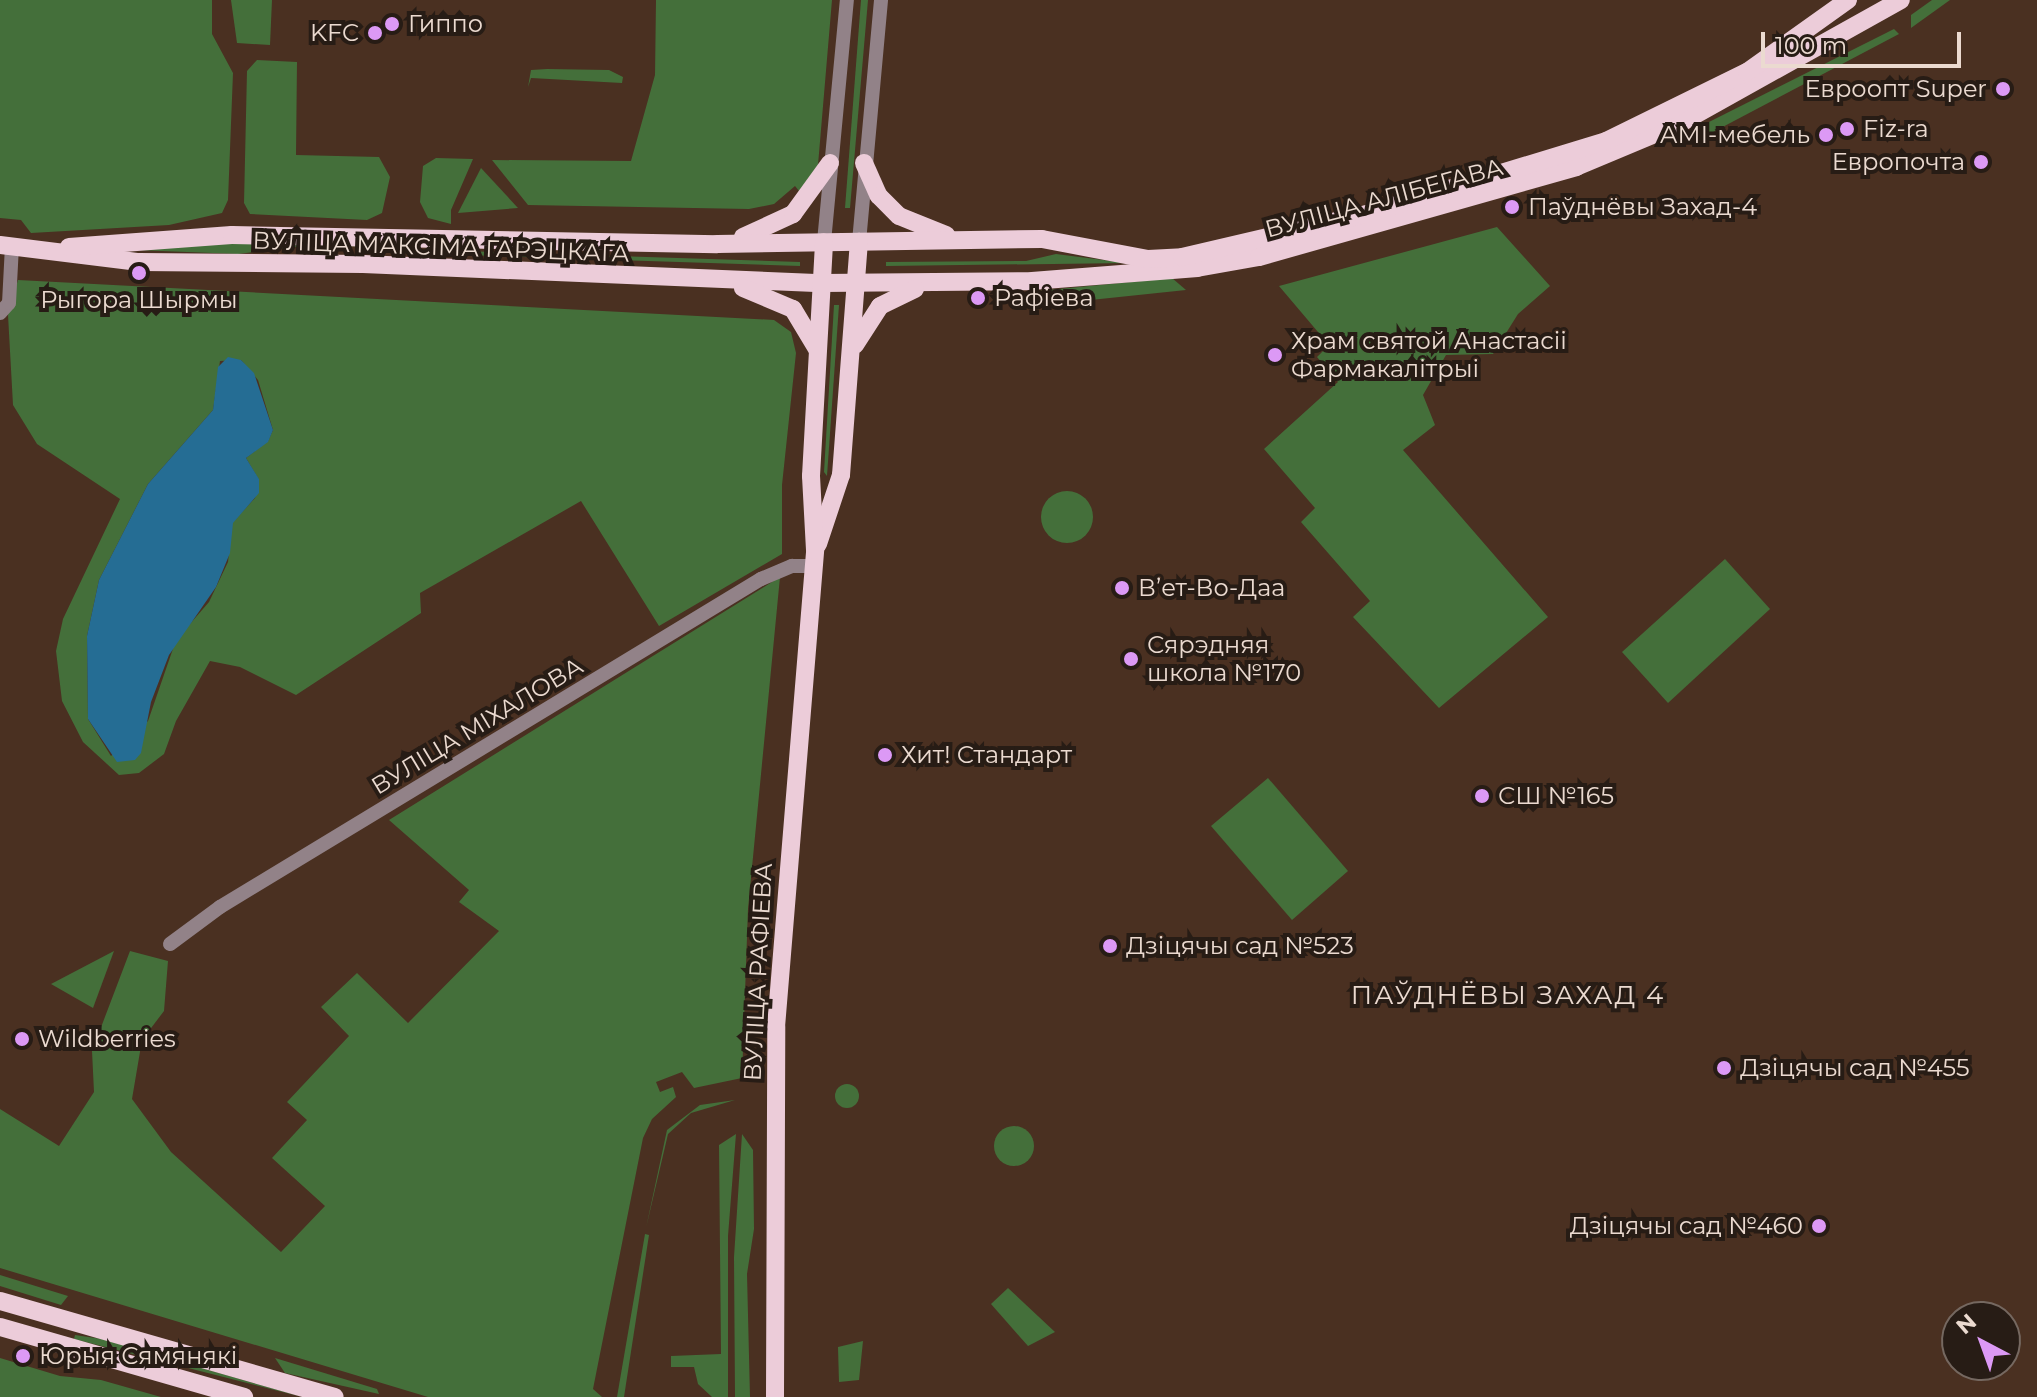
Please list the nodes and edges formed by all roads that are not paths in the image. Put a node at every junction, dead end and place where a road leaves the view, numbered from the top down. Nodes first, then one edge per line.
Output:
1 (847, 0) edge
2 (881, 0) edge
3 (1848, 0) edge
4 (1901, 0) edge
5 (830, 163) junction
6 (864, 163) junction
7 (412, 235) junction
8 (964, 241) junction
9 (824, 242) junction
10 (859, 242) junction
11 (717, 244) junction
12 (6, 246) edge
13 (44, 250) junction
14 (411, 267) junction
15 (713, 281) junction
16 (838, 284) junction
17 (929, 284) junction
18 (0, 313) edge
19 (819, 359) junction
20 (849, 363) junction
21 (815, 558) junction
22 (170, 944) dead end
23 (0, 1301) edge
24 (0, 1327) edge
25 (244, 1397) edge
26 (334, 1397) edge
27 (775, 1397) edge

1 - 5 street
2 - 6 street
3 - 8 main road, ВУЛІЦА АЛІБЕГАВА
4 - 17 main road, ВУЛІЦА АЛІБЕГАВА
5 - 9 street
5 - 11 main road
6 - 8 main road
6 - 10 street
7 - 11 main road, ВУЛІЦА МАКСІМА ГАРЭЦКАГА
7 - 13 main road, ВУЛІЦА МАКСІМА ГАРЭЦКАГА
7 - 14 main road
8 - 10 main road, ВУЛІЦА АЛІБЕГАВА
9 - 10 main road, ВУЛІЦА АЛІБЕГАВА
9 - 11 main road, ВУЛІЦА МАКСІМА ГАРЭЦКАГА
9 - 16 main road, ВУЛІЦА РАФІЕВА
10 - 16 main road, ВУЛІЦА РАФІЕВА
12 - 13 main road, ВУЛІЦА МАКСІМА ГАРЭЦКАГА
12 - 18 street
13 - 14 main road, ВУЛІЦА МАКСІМА ГАРЭЦКАГА
14 - 15 main road, ВУЛІЦА МАКСІМА ГАРЭЦКАГА
15 - 16 main road, ВУЛІЦА МАКСІМА ГАРЭЦКАГА
15 - 19 main road
16 - 17 main road, ВУЛІЦА АЛІБЕГАВА
16 - 19 main road, ВУЛІЦА РАФІЕВА
16 - 20 main road, ВУЛІЦА РАФІЕВА
17 - 20 main road
19 - 21 main road, ВУЛІЦА РАФІЕВА
20 - 21 main road, ВУЛІЦА РАФІЕВА
21 - 22 street, ВУЛІЦА МІХАЛОВА
21 - 27 main road, ВУЛІЦА РАФІЕВА
23 - 26 main road
24 - 25 main road

